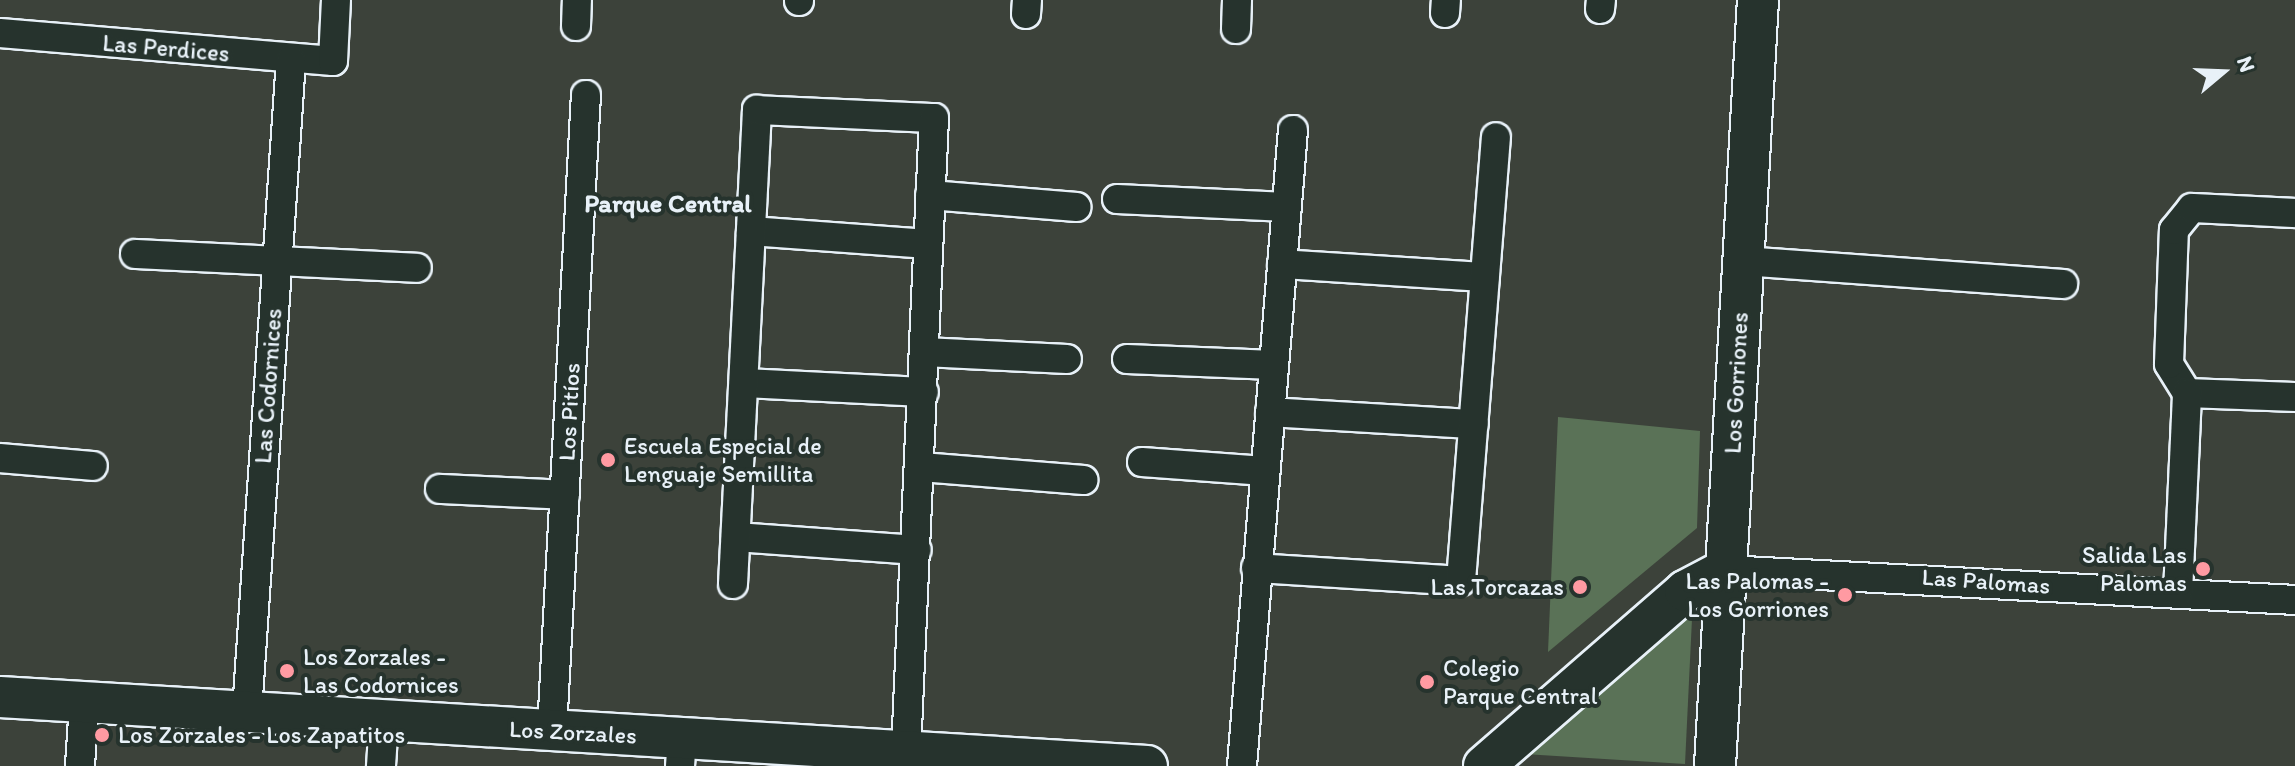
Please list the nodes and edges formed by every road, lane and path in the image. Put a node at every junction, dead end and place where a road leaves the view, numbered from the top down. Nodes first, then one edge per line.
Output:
1 (336, 0) edge
2 (1237, 0) edge
3 (1758, 0) edge
4 (1236, 29) dead end
5 (0, 33) edge
6 (291, 60) junction
7 (586, 95) dead end
8 (1293, 130) dead end
9 (1496, 137) dead end
10 (930, 195) junction
11 (1117, 199) dead end
12 (1077, 207) dead end
13 (1287, 207) junction
14 (2295, 213) edge
15 (751, 231) junction
16 (928, 244) junction
17 (135, 254) dead end
18 (276, 261) junction
19 (1743, 261) junction
20 (1282, 264) junction
21 (417, 268) dead end
22 (1485, 277) junction
23 (2063, 284) dead end
24 (924, 352) junction
25 (1067, 359) dead end
26 (1127, 359) dead end
27 (1274, 365) junction
28 (744, 383) junction
29 (924, 392) junction
30 (2187, 393) junction
31 (2295, 397) edge
32 (1270, 412) junction
33 (1474, 424) junction
34 (0, 458) edge
35 (1142, 462) dead end
36 (93, 466) dead end
37 (921, 467) junction
38 (1265, 471) junction
39 (1083, 480) dead end
40 (440, 489) dead end
41 (565, 495) junction
42 (736, 537) junction
43 (917, 550) junction
44 (1256, 568) junction
45 (1725, 570) junction
46 (733, 584) dead end
47 (2178, 593) junction
48 (2295, 600) edge
49 (0, 697) edge
50 (84, 702) junction
51 (247, 712) junction
52 (384, 720) junction
53 (552, 730) junction
54 (681, 752) edge
55 (906, 752) junction
56 (969, 761) edge
57 (80, 766) edge
58 (381, 766) edge
59 (1147, 766) edge
60 (1242, 766) edge
61 (1484, 766) edge
62 (1715, 766) edge

1 - 6 street, Las Perdices
2 - 4 street
3 - 19 street, Los Gorriones
5 - 6 street, Las Perdices
6 - 18 street, Las Codornices
7 - 41 street, Los Pitíos
8 - 13 street
9 - 22 street
10 - 12 street
10 - 15 street
10 - 16 street
11 - 13 street
13 - 20 street
14 - 30 street
15 - 16 street
15 - 28 street
16 - 24 street
17 - 18 street
18 - 21 street
18 - 51 street, Las Codornices
19 - 23 street
19 - 45 street, Los Gorriones
20 - 22 street
20 - 27 street
22 - 33 street
24 - 25 street
24 - 29 street
26 - 27 street
27 - 32 street
28 - 29 street
28 - 42 street
29 - 37 street
30 - 31 street
30 - 47 street
32 - 33 street
32 - 38 street
33 - 44 street
34 - 36 street
35 - 38 street
37 - 39 street
37 - 43 street
38 - 44 street
40 - 41 street
41 - 53 street, Los Pitíos
42 - 43 street
42 - 46 street
43 - 55 street
44 - 60 street
45 - 47 street, Las Palomas
45 - 61 street
45 - 62 street, Los Gorriones
47 - 48 street, Las Palomas
49 - 50 street, Los Zorzales
50 - 51 street, Los Zorzales
50 - 57 street
51 - 52 street, Los Zorzales
52 - 53 street, Los Zorzales
52 - 58 street
53 - 54 street, Los Zorzales
54 - 55 street, Los Zorzales
55 - 56 street, Los Zorzales
56 - 59 street, Los Zorzales

